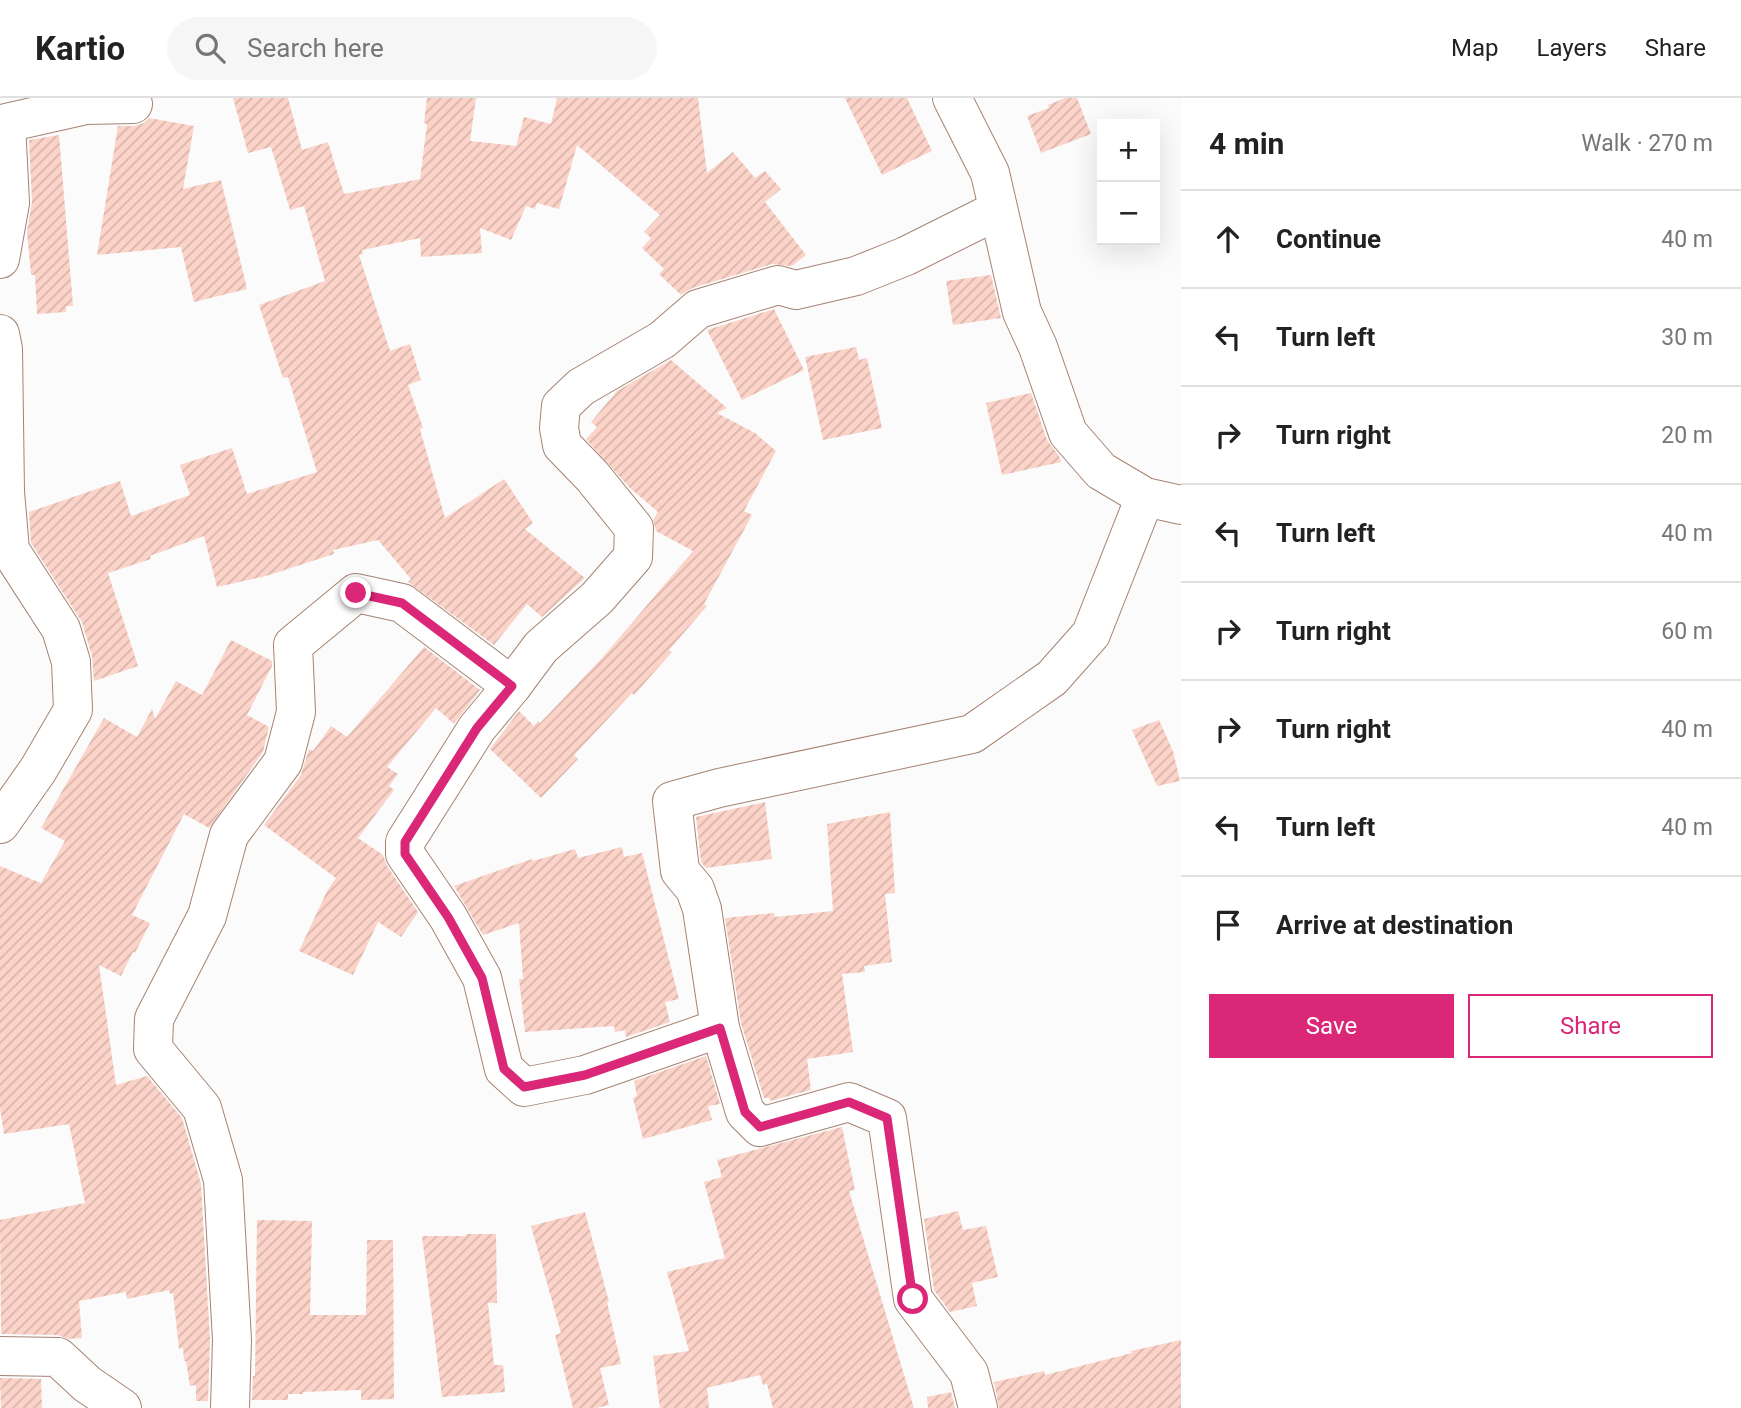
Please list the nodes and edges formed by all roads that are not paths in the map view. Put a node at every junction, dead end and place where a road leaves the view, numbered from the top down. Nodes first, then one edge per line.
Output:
1 (952, 98) edge
2 (133, 104) dead end
3 (998, 210) junction
4 (0, 259) edge
5 (0, 334) edge
6 (1163, 501) edge
7 (512, 686) junction
8 (0, 824) edge
9 (720, 1028) junction
10 (0, 1356) edge
11 (122, 1408) edge
12 (230, 1408) edge
13 (978, 1408) edge

1 - 3 street
2 - 4 street
3 - 6 street
3 - 7 street
5 - 8 street
6 - 9 street
7 - 9 street
7 - 12 street
9 - 13 street
10 - 11 street

